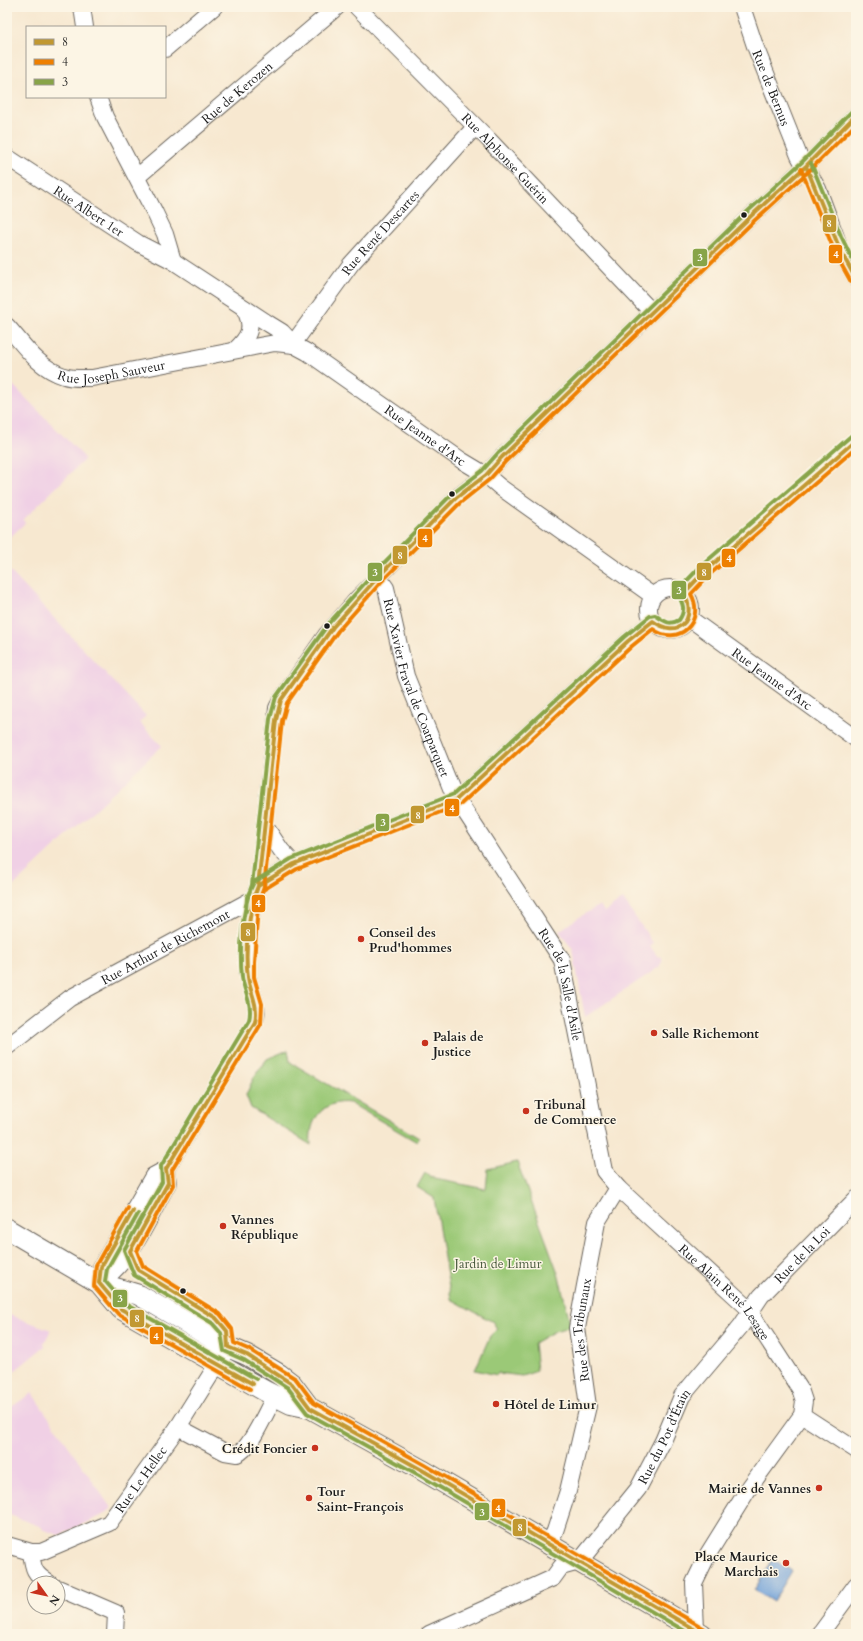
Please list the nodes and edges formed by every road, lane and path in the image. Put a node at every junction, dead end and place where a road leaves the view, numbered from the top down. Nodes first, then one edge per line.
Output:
1 (82, 7) edge
2 (214, 7) edge
3 (337, 7) edge
4 (357, 7) edge
5 (742, 7) edge
6 (85, 26) edge
7 (166, 47) edge
8 (102, 99) edge
9 (856, 115) edge
10 (475, 127) junction
11 (7, 156) edge
12 (806, 166) junction
13 (137, 177) junction
14 (173, 262) junction
15 (856, 280) edge
16 (244, 308) junction
17 (651, 311) junction
18 (7, 326) edge
19 (294, 345) junction
20 (235, 350) junction
21 (856, 440) edge
22 (486, 475) junction
23 (378, 577) junction
24 (684, 594) junction
25 (653, 596) junction
26 (689, 618) junction
27 (653, 622) junction
28 (856, 739) edge
29 (456, 799) junction
30 (265, 826) junction
31 (294, 864) junction
32 (255, 892) junction
33 (10, 1039) edge
34 (618, 1188) junction
35 (856, 1199) edge
36 (7, 1229) edge
37 (99, 1283) junction
38 (750, 1313) junction
39 (228, 1347) junction
40 (218, 1364) junction
41 (275, 1396) junction
42 (310, 1408) junction
43 (802, 1415) junction
44 (178, 1427) junction
45 (856, 1450) edge
46 (7, 1545) edge
47 (548, 1545) junction
48 (31, 1552) junction
49 (579, 1562) junction
50 (37, 1575) edge
51 (856, 1585) edge
52 (66, 1591) edge
53 (699, 1632) edge
54 (115, 1634) edge
55 (429, 1634) edge
56 (820, 1634) edge

1 - 6 street
2 - 7 street
3 - 13 street, Rue de Kerozen
4 - 10 street, Rue Alphonse Guérin
5 - 12 street, Rue de Bernus
8 - 13 street
9 - 12 street
10 - 17 street, Rue Alphonse Guérin
10 - 19 street, Rue René Descartes
11 - 14 street, Rue Albert 1er
12 - 15 street, Rue de Bernus
12 - 17 street
13 - 14 street
14 - 16 street, Rue Albert 1er
16 - 19 street, Rue Albert 1er
16 - 20 street
17 - 22 street
18 - 20 street, Rue Joseph Sauveur
19 - 20 street, Rue Joseph Sauveur
19 - 22 street, Rue Jeanne d'Arc
21 - 24 street
22 - 23 street
22 - 25 street, Rue Jeanne d'Arc
23 - 29 street, Rue Xavier Fraval de Coatparquet
23 - 30 street
24 - 25 street
24 - 26 street
25 - 27 street
26 - 27 street
26 - 28 street, Rue Jeanne d'Arc
27 - 29 street, Rue Arthur de Richemont
29 - 31 street, Rue Arthur de Richemont
29 - 34 street, Rue de la Salle d'Asile
30 - 31 street
30 - 32 street
31 - 32 street, Rue Arthur de Richemont
32 - 33 street, Rue Arthur de Richemont
32 - 37 street
34 - 38 street, Rue Alain René Lesage
34 - 47 street, Rue des Tribunaux
35 - 38 street, Rue de la Loi
36 - 37 main road
37 - 39 main road
37 - 40 main road
38 - 43 street, Rue Alain René Lesage
38 - 49 street, Rue du Pot d'Étain
39 - 40 street, Rue Le Hellec
39 - 42 main road
40 - 41 main road
40 - 44 street, Rue Le Hellec
41 - 42 main road
41 - 44 street
42 - 47 main road
43 - 45 street
43 - 53 street
44 - 48 street, Rue Le Hellec
46 - 48 street
47 - 49 main road
48 - 50 street
49 - 53 main road
49 - 55 street
51 - 56 street
52 - 54 street

